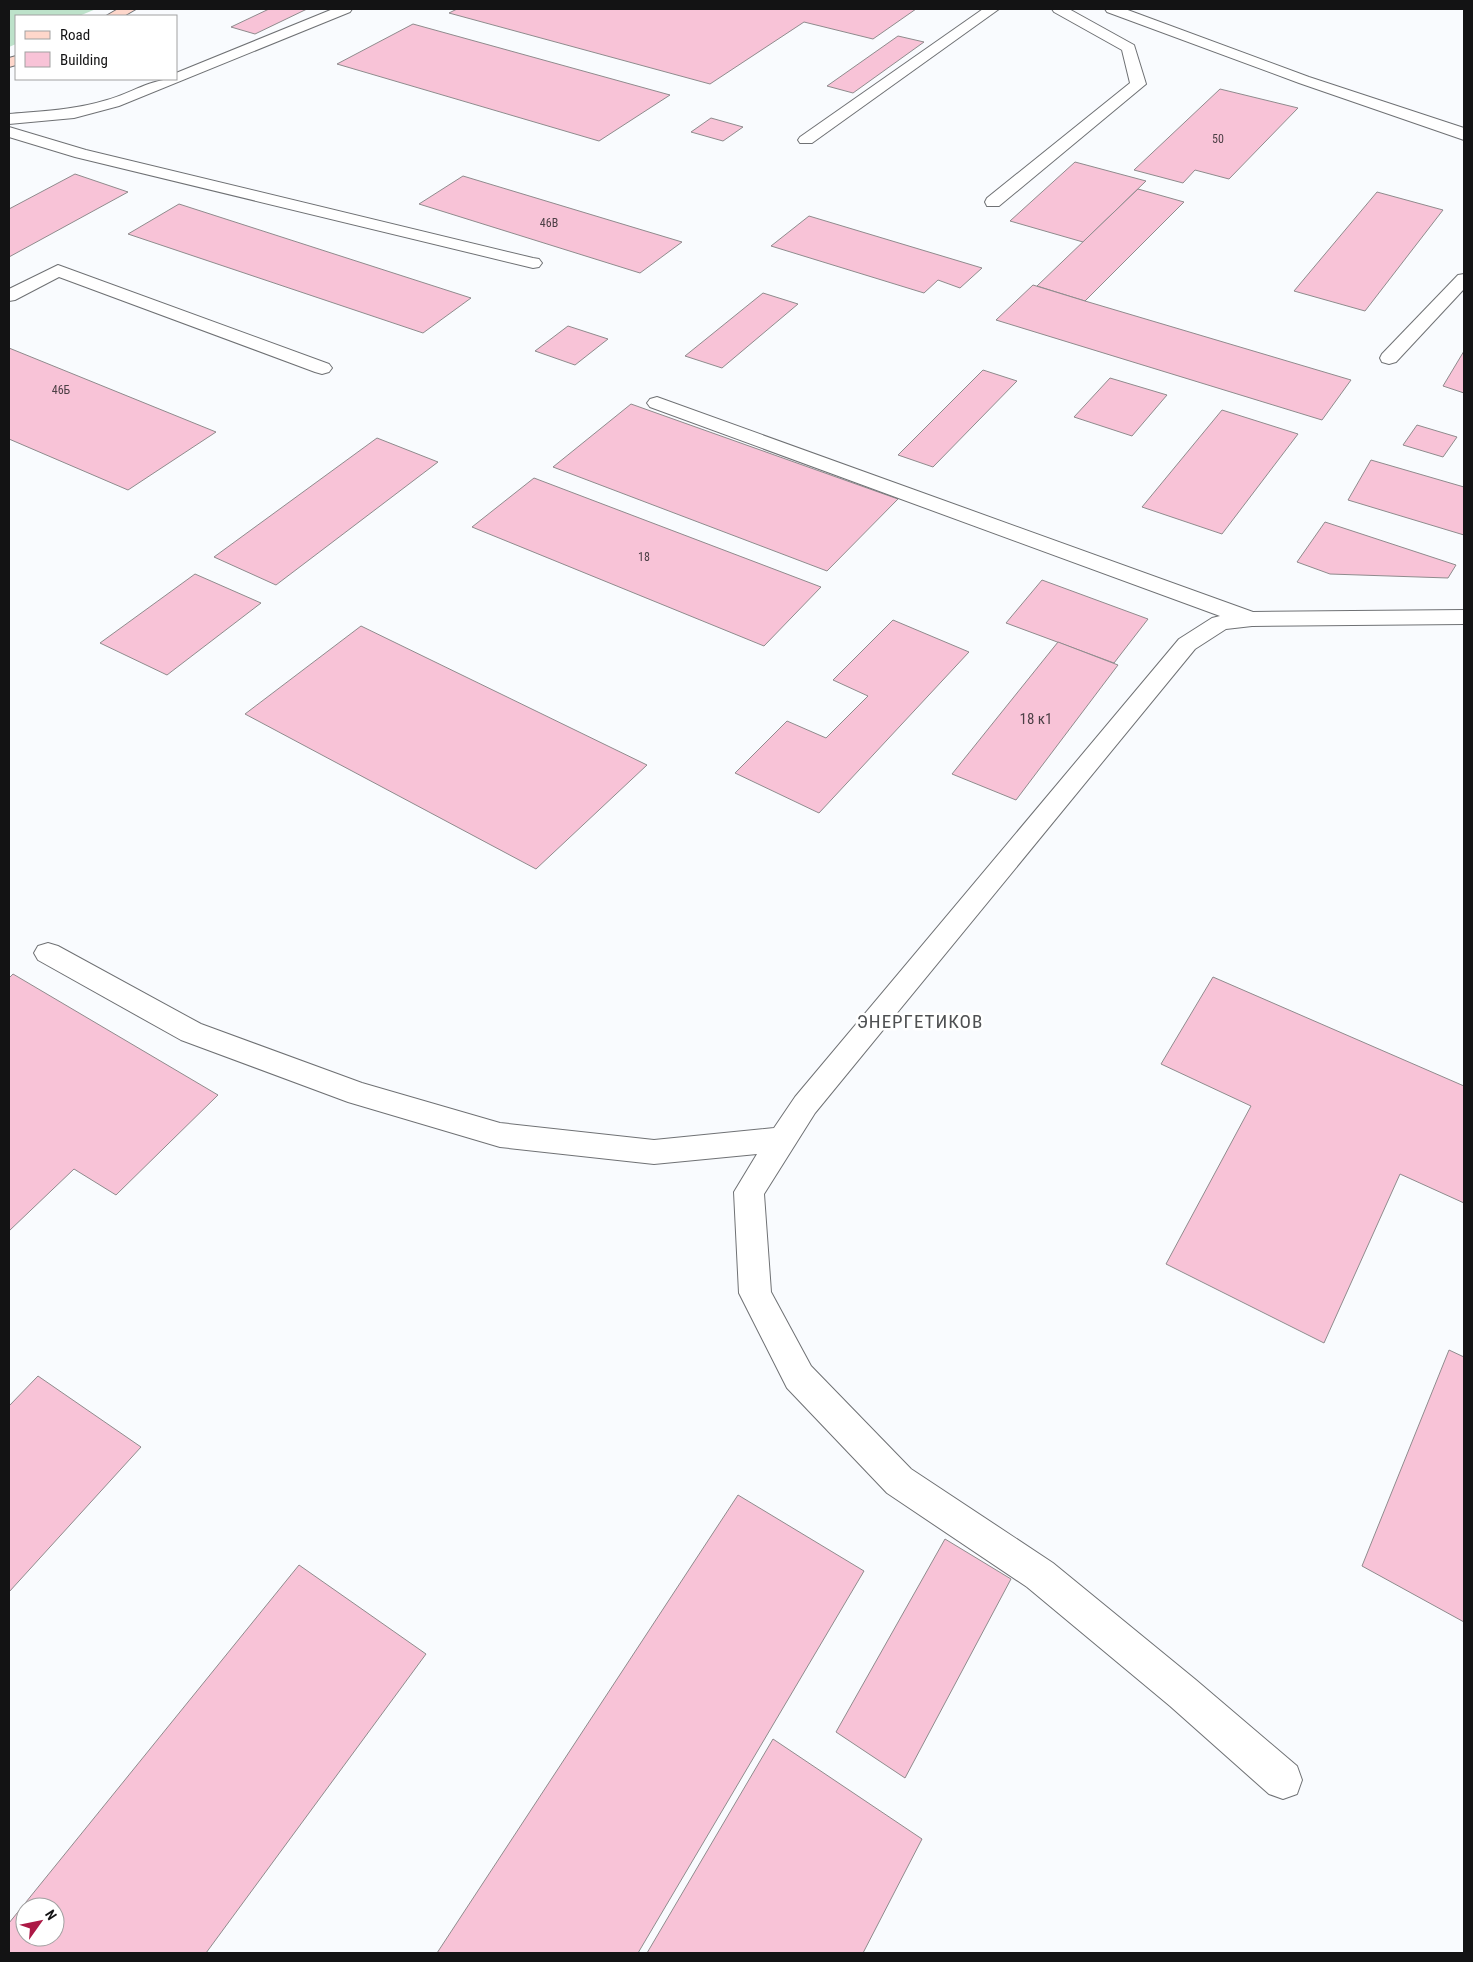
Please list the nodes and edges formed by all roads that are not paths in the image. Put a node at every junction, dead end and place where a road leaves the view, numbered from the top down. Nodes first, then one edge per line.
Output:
1 (129, 9) edge
2 (344, 9) edge
3 (992, 9) edge
4 (1059, 9) edge
5 (1112, 9) edge
6 (115, 15) edge
7 (178, 77) edge
8 (170, 80) edge
9 (9, 119) edge
10 (9, 132) edge
11 (1464, 134) edge
12 (806, 140) dead end
13 (993, 202) dead end
14 (533, 263) dead end
15 (1464, 279) edge
16 (9, 296) edge
17 (1389, 358) dead end
18 (322, 368) dead end
19 (657, 402) dead end
20 (1464, 617) edge
21 (1252, 619) junction
22 (48, 954) dead end
23 (783, 1139) junction
24 (1283, 1780) dead end

1 - 6 main road
2 - 7 lane
3 - 12 lane
4 - 13 lane
5 - 11 lane
8 - 9 lane
10 - 14 lane
15 - 17 lane
16 - 18 lane
19 - 21 lane
20 - 21 lane
21 - 23 lane
22 - 23 lane
23 - 24 lane

